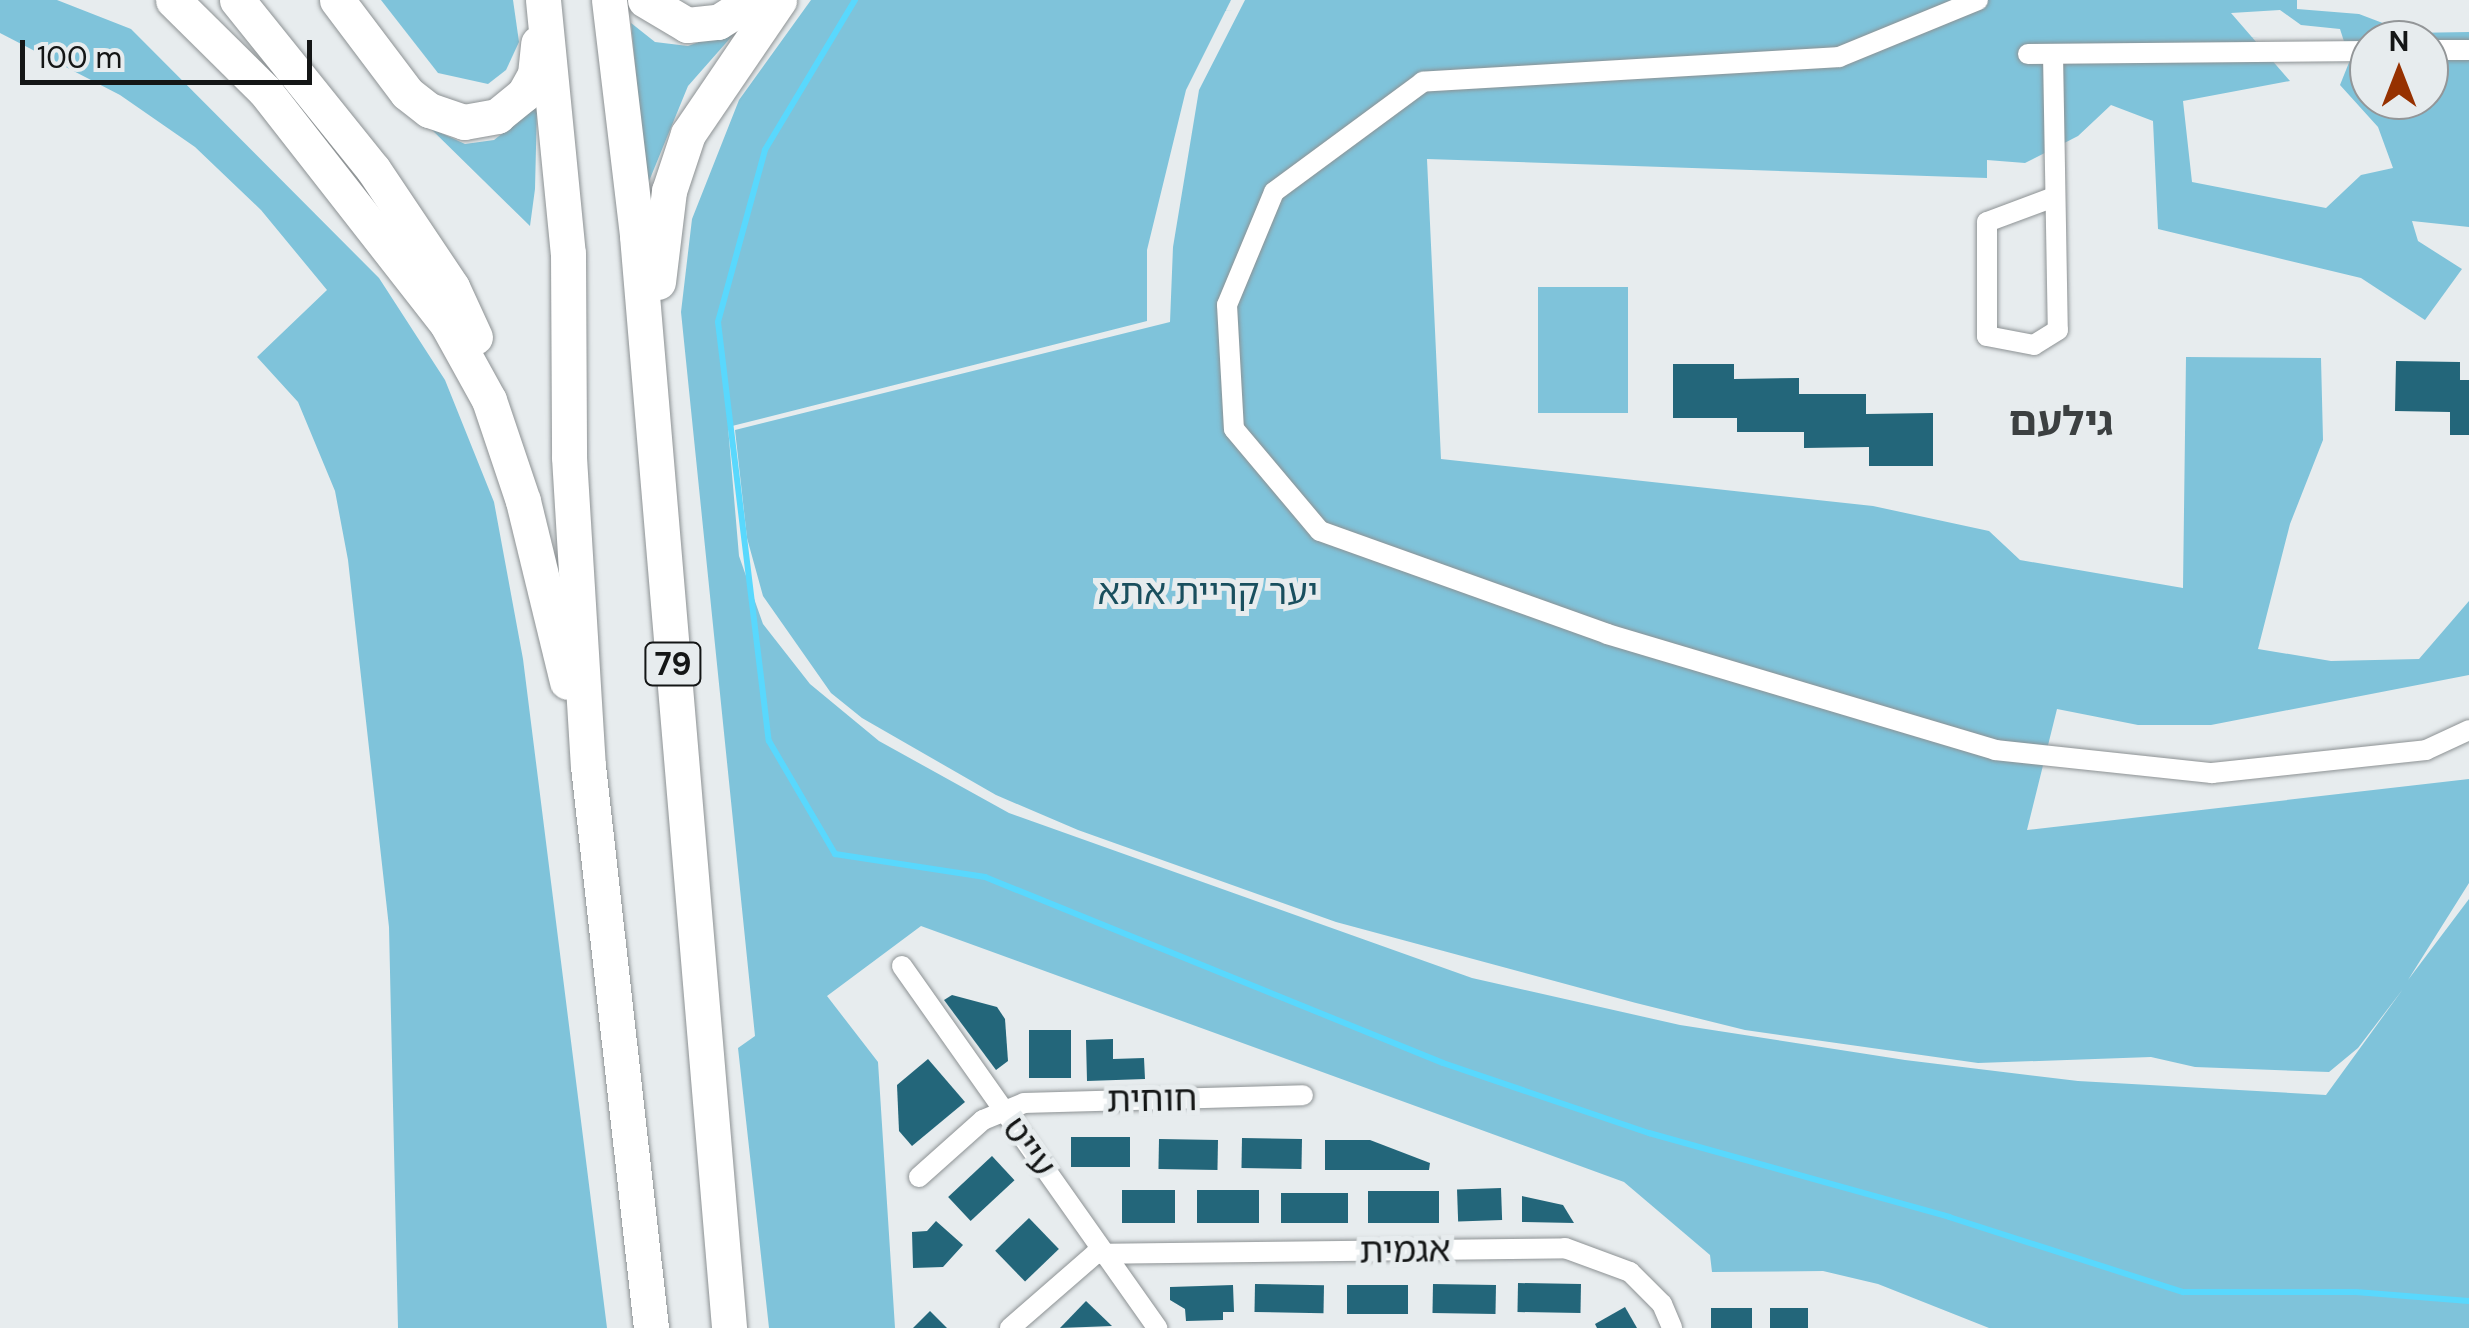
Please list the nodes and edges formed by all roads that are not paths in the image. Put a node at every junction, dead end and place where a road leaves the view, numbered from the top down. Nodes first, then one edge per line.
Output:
1 (173, 0) edge
2 (237, 0) edge
3 (337, 0) edge
4 (360, 0) edge
5 (541, 0) edge
6 (609, 0) edge
7 (645, 0) edge
8 (753, 0) edge
9 (780, 0) edge
10 (1978, 0) edge
11 (2349, 51) edge
12 (2028, 54) dead end
13 (2053, 54) junction
14 (464, 122) junction
15 (2054, 197) junction
16 (489, 400) junction
17 (651, 408) junction
18 (2469, 730) edge
19 (588, 766) junction
20 (902, 966) dead end
21 (1303, 1095) dead end
22 (1003, 1110) junction
23 (919, 1177) dead end
24 (1104, 1252) junction
25 (650, 1328) edge
26 (729, 1328) edge
27 (1010, 1328) edge
28 (1157, 1328) edge
29 (1672, 1328) edge

1 - 16 highway
2 - 16 highway
3 - 14 highway
4 - 14 highway
5 - 14 highway
5 - 19 highway
6 - 17 highway, 79
7 - 8 highway
9 - 17 highway
10 - 18 street
11 - 13 street
12 - 13 street
13 - 15 street
15 - 15 street
16 - 19 highway
17 - 26 highway, 79
19 - 25 highway
20 - 22 street, עייט
21 - 22 street, חוחית
22 - 23 street
22 - 24 street, עייט
24 - 27 street
24 - 28 street, עייט
24 - 29 street, אגמית

